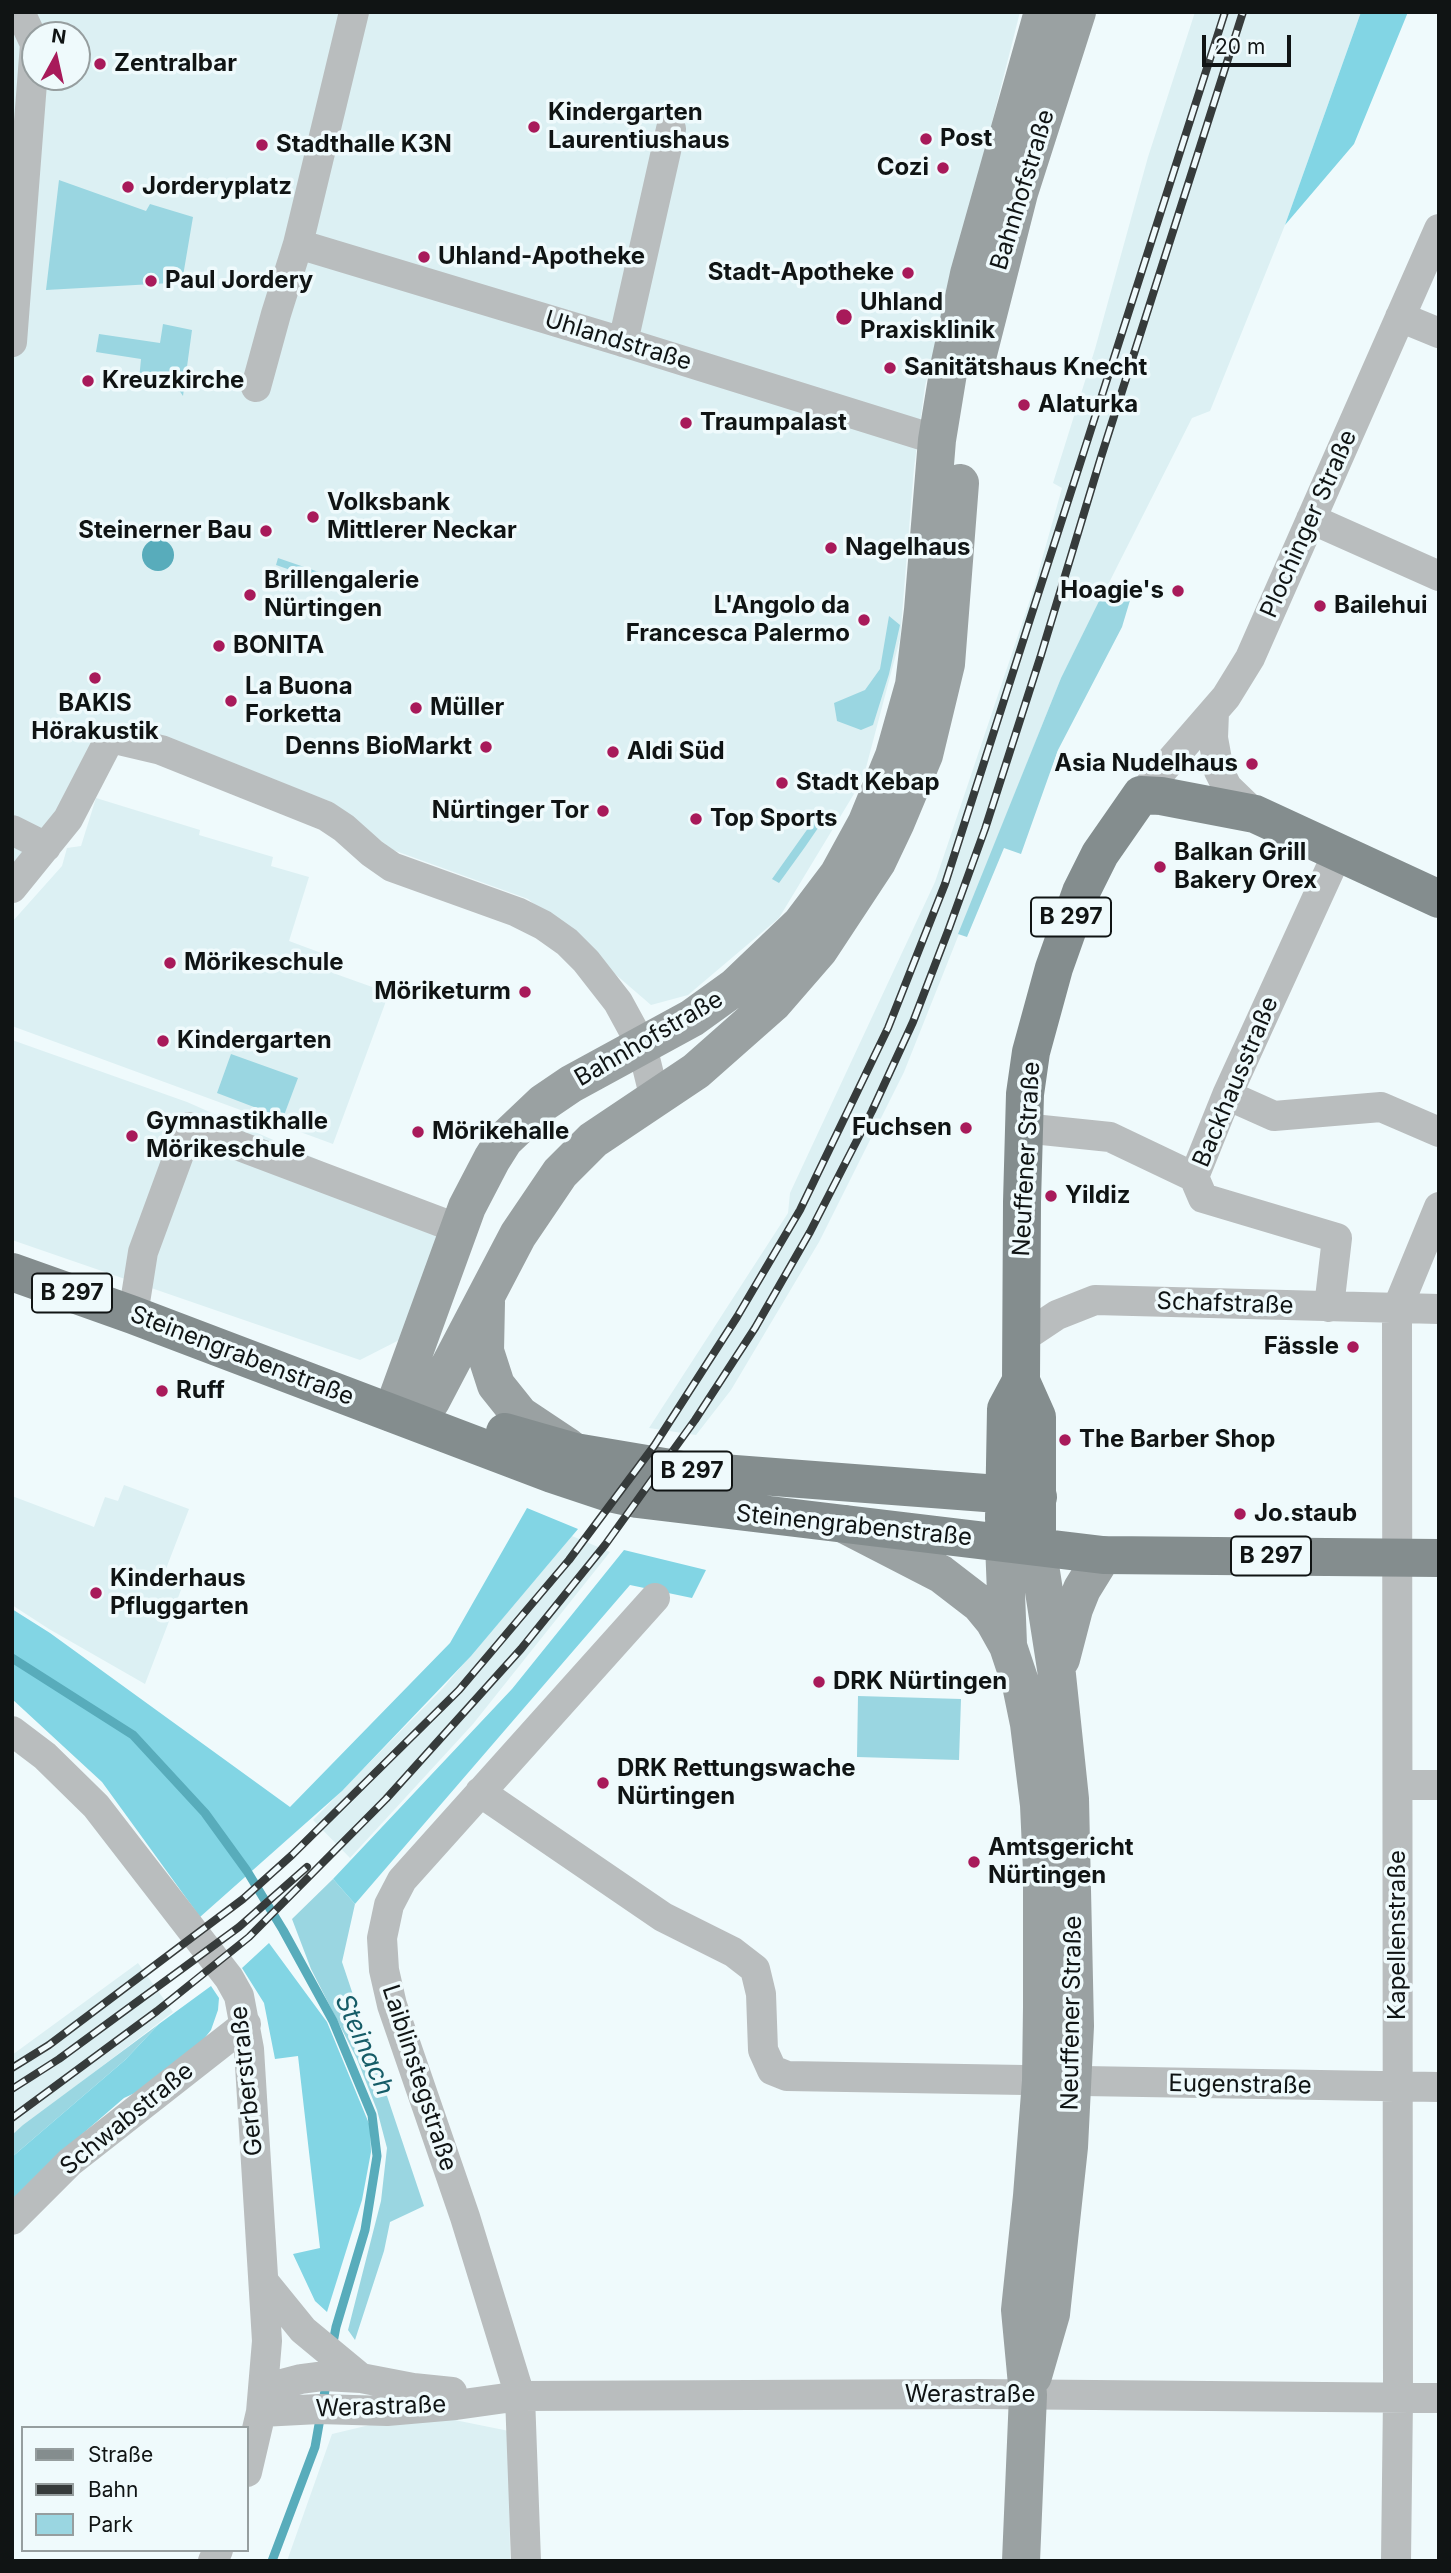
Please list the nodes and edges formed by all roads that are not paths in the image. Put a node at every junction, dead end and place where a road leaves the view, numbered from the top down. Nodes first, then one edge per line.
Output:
1 (20, 12) edge
2 (354, 12) edge
3 (1043, 12) edge
4 (1077, 12) edge
5 (671, 128) dead end
6 (1439, 229) edge
7 (298, 244) junction
8 (1401, 317) junction
9 (1439, 333) edge
10 (12, 342) edge
11 (623, 342) junction
12 (256, 387) dead end
13 (937, 440) junction
14 (957, 516) junction
15 (1311, 519) junction
16 (1439, 576) edge
17 (1214, 712) junction
18 (1141, 795) junction
19 (1255, 814) junction
20 (12, 831) edge
21 (46, 847) junction
22 (1338, 852) junction
23 (12, 888) edge
24 (1439, 899) edge
25 (642, 1046) junction
26 (1227, 1094) junction
27 (655, 1099) junction
28 (1023, 1128) junction
29 (1439, 1132) edge
30 (1194, 1177) junction
31 (1439, 1207) edge
32 (463, 1218) junction
33 (518, 1235) junction
34 (12, 1272) edge
35 (487, 1293) junction
36 (1329, 1307) junction
37 (1397, 1309) junction
38 (1439, 1309) edge
39 (133, 1315) junction
40 (1021, 1339) junction
41 (431, 1401) junction
42 (392, 1413) junction
43 (575, 1452) junction
44 (1021, 1495) junction
45 (842, 1523) junction
46 (1021, 1544) junction
47 (1103, 1555) junction
48 (1397, 1558) junction
49 (1439, 1558) edge
50 (655, 1598) dead end
51 (1008, 1646) junction
52 (1057, 1675) junction
53 (12, 1731) edge
54 (1398, 1785) junction
55 (1439, 1785) edge
56 (480, 1792) junction
57 (246, 2024) junction
58 (1057, 2082) junction
59 (1399, 2087) junction
60 (1439, 2087) edge
61 (12, 2220) edge
62 (264, 2282) junction
63 (360, 2378) junction
64 (1028, 2395) junction
65 (511, 2396) junction
66 (1398, 2398) junction
67 (1439, 2398) edge
68 (262, 2400) junction
69 (248, 2467) edge
70 (526, 2561) edge
71 (1021, 2561) edge
72 (1396, 2561) edge

1 - 10 street
2 - 7 street
3 - 13 main road, Bahnhofstraße
4 - 14 main road, Bahnhofstraße
5 - 11 street
6 - 8 street, Plochinger Straße
7 - 11 street, Uhlandstraße
7 - 12 street
8 - 9 street
8 - 15 street, Plochinger Straße
11 - 13 street, Uhlandstraße
13 - 14 main road
13 - 25 main road, Bahnhofstraße
14 - 27 main road, Bahnhofstraße
15 - 16 street
15 - 17 street, Plochinger Straße
17 - 18 street, Plochinger Straße
17 - 19 street
18 - 19 main road
18 - 28 main road, Neuffener Straße / B 297
19 - 22 main road
20 - 21 street
21 - 23 street
21 - 25 street
22 - 24 main road
22 - 26 street, Backhausstraße
25 - 27 street
25 - 32 main road, Bahnhofstraße
26 - 29 street
26 - 30 street, Backhausstraße
27 - 33 main road, Bahnhofstraße
28 - 30 street
28 - 40 main road, Neuffener Straße / B 297
30 - 36 street, Backhausstraße
31 - 37 street
32 - 33 main road
32 - 39 street
32 - 42 main road, Bahnhofstraße
33 - 35 main road, Bahnhofstraße
34 - 39 main road, Steinengrabenstraße / B 297
35 - 41 main road, Bahnhofstraße
35 - 43 main road
36 - 37 street, Schafstraße
36 - 40 street, Schafstraße
37 - 38 street, Schafstraße
37 - 48 street, Kapellenstraße
39 - 42 main road, Steinengrabenstraße / B 297
40 - 44 main road, Neuffener Straße / B 297
41 - 42 main road
41 - 43 main road, Steinengrabenstraße / B 297
42 - 45 main road, Steinengrabenstraße / B 297
43 - 44 main road, Steinengrabenstraße / B 297
44 - 46 main road, Neuffener Straße
45 - 46 main road, Steinengrabenstraße / B 297
45 - 51 main road, Neuffener Straße
46 - 47 main road, B 297
46 - 51 main road, Neuffener Straße
46 - 52 main road, Neuffener Straße
47 - 48 main road, B 297
47 - 52 main road
48 - 49 main road, B 297
48 - 54 street, Kapellenstraße
50 - 56 street, Laiblinstegstraße
51 - 58 main road, Neuffener Straße
52 - 58 main road, Neuffener Straße
53 - 57 street, Gerberstraße
54 - 55 street
54 - 59 street, Kapellenstraße
56 - 58 street, Neuffener Straße
56 - 65 street, Laiblinstegstraße
57 - 61 street, Schwabstraße
57 - 62 street, Gerberstraße
58 - 59 street, Eugenstraße
58 - 64 main road, Neuffener Straße
59 - 60 street, Eugenstraße
59 - 66 street, Kapellenstraße
62 - 63 street, Werastraße
62 - 68 street, Gerberstraße
63 - 65 street, Werastraße
63 - 68 street, Werastraße
64 - 65 street, Werastraße
64 - 66 street, Werastraße
64 - 71 main road, Neuffener Straße
65 - 68 street, Werastraße
65 - 70 street, Laiblinstegstraße
66 - 67 street, Werastraße
66 - 72 street, Kapellenstraße
68 - 69 street, Gerberstraße

